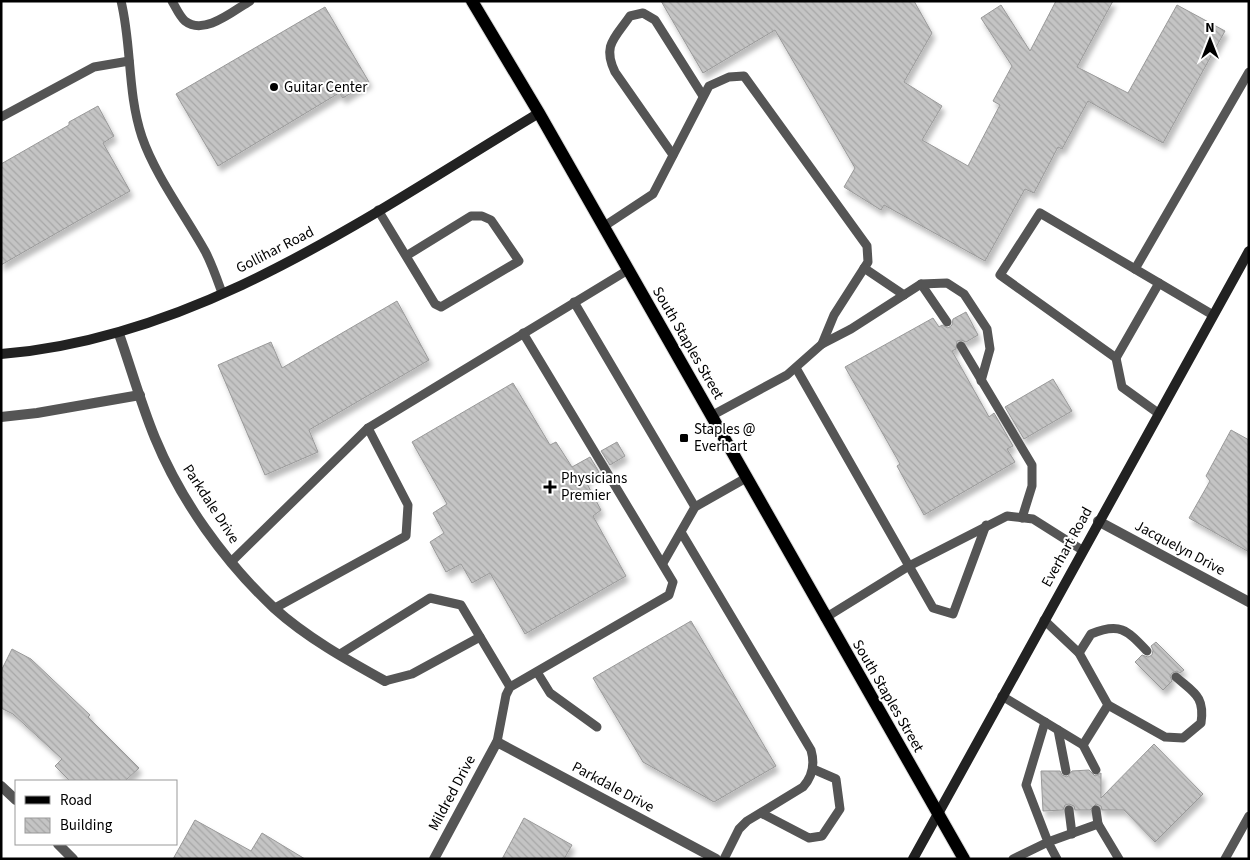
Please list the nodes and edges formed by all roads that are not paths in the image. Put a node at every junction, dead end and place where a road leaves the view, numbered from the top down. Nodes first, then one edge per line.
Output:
1 (121, 1) edge
2 (172, 1) edge
3 (250, 1) edge
4 (472, 1) edge
5 (129, 61) junction
6 (1249, 72) edge
7 (704, 96) junction
8 (539, 113) junction
9 (1, 117) edge
10 (673, 155) junction
11 (378, 210) junction
12 (604, 227) junction
13 (1249, 251) edge
14 (406, 256) junction
15 (864, 268) junction
16 (1135, 269) junction
17 (628, 270) junction
18 (921, 284) junction
19 (1159, 284) junction
20 (222, 293) junction
21 (904, 295) junction
22 (574, 302) junction
23 (1213, 315) junction
24 (947, 322) dead end
25 (523, 333) junction
26 (120, 334) junction
27 (822, 344) junction
28 (961, 346) dead end
29 (1, 354) edge
30 (1116, 358) junction
31 (796, 368) junction
32 (981, 381) junction
33 (140, 395) junction
34 (1158, 413) junction
35 (710, 416) junction
36 (1, 417) edge
37 (368, 428) junction
38 (746, 478) junction
39 (695, 507) junction
40 (1022, 518) junction
41 (1098, 521) junction
42 (986, 525) junction
43 (681, 532) junction
44 (1082, 550) junction
45 (232, 561) junction
46 (663, 563) junction
47 (909, 566) junction
48 (1249, 602) edge
49 (275, 608) junction
50 (825, 618) junction
51 (1044, 620) junction
52 (480, 637) junction
53 (1147, 651) dead end
54 (1079, 653) junction
55 (340, 654) junction
56 (537, 672) junction
57 (1176, 677) dead end
58 (385, 681) joint
59 (510, 687) junction
60 (1002, 696) junction
61 (1108, 705) junction
62 (1045, 722) junction
63 (598, 727) dead end
64 (1058, 730) junction
65 (497, 742) junction
66 (1083, 745) junction
67 (813, 769) junction
68 (1096, 770) dead end
69 (1066, 771) dead end
70 (1, 786) edge
71 (15, 799) edge
72 (1069, 810) dead end
73 (1096, 810) dead end
74 (761, 813) junction
75 (937, 815) junction
76 (1249, 816) edge
77 (1098, 824) junction
78 (1072, 834) junction
79 (1048, 842) junction
80 (59, 845) edge
81 (72, 859) edge
82 (434, 859) edge
83 (716, 859) edge
84 (724, 859) edge
85 (913, 859) edge
86 (964, 859) edge
87 (1013, 859) edge
88 (1057, 859) edge
89 (1119, 859) edge
90 (1225, 859) edge

1 - 5 lane
2 - 3 lane
4 - 8 main road, South Staples Street
5 - 9 lane
5 - 20 lane
6 - 16 lane
7 - 10 lane
7 - 10 lane
7 - 15 lane
8 - 11 main road, Gollihar Road
8 - 12 main road, South Staples Street
10 - 12 lane
11 - 14 lane
11 - 20 main road, Gollihar Road
12 - 17 main road, South Staples Street
13 - 23 main road, Everhart Road
14 - 14 lane
15 - 21 lane
15 - 27 lane
16 - 19 lane
16 - 30 lane
17 - 22 lane
17 - 35 main road, South Staples Street
18 - 21 lane
18 - 24 lane
18 - 32 lane
19 - 23 lane
19 - 30 lane
20 - 26 main road, Gollihar Road
21 - 27 lane
22 - 25 lane
22 - 39 lane
23 - 34 main road, Everhart Road
25 - 37 lane
25 - 46 lane
26 - 29 main road, Gollihar Road
26 - 33 street, Parkdale Drive
27 - 31 lane
28 - 32 lane
30 - 34 lane
31 - 35 lane
31 - 47 lane
32 - 40 lane
33 - 36 street
33 - 45 street, Parkdale Drive
34 - 41 main road, Everhart Road
35 - 38 main road, South Staples Street
37 - 45 lane
37 - 49 lane
38 - 39 lane
38 - 50 main road, South Staples Street
39 - 43 lane
40 - 42 lane
40 - 44 lane
41 - 44 main road, Everhart Road
41 - 48 street, Jacquelyn Drive
42 - 47 lane
42 - 47 lane
43 - 46 lane
43 - 67 lane
44 - 51 main road, Everhart Road
45 - 49 street, Parkdale Drive
46 - 56 lane
47 - 50 lane
49 - 55 street, Parkdale Drive
50 - 75 main road, South Staples Street
51 - 54 lane
51 - 60 main road, Everhart Road
52 - 55 lane
52 - 58 lane
52 - 59 lane
53 - 54 lane
54 - 61 lane
55 - 58 street, Parkdale Drive
56 - 59 lane
56 - 63 lane
57 - 61 lane
59 - 65 lane
60 - 62 lane
60 - 75 main road, Everhart Road
61 - 66 lane
62 - 64 lane
62 - 79 lane
64 - 66 lane
64 - 69 lane
65 - 82 street, Mildred Drive
65 - 83 street, Parkdale Drive
66 - 68 lane
67 - 74 lane
67 - 74 lane
70 - 71 street
72 - 78 lane
73 - 77 lane
74 - 84 lane
75 - 85 main road, Everhart Road
75 - 86 main road, South Staples Street
76 - 90 lane
77 - 78 lane
77 - 89 lane
78 - 79 lane
79 - 87 lane
79 - 88 lane
80 - 81 street

